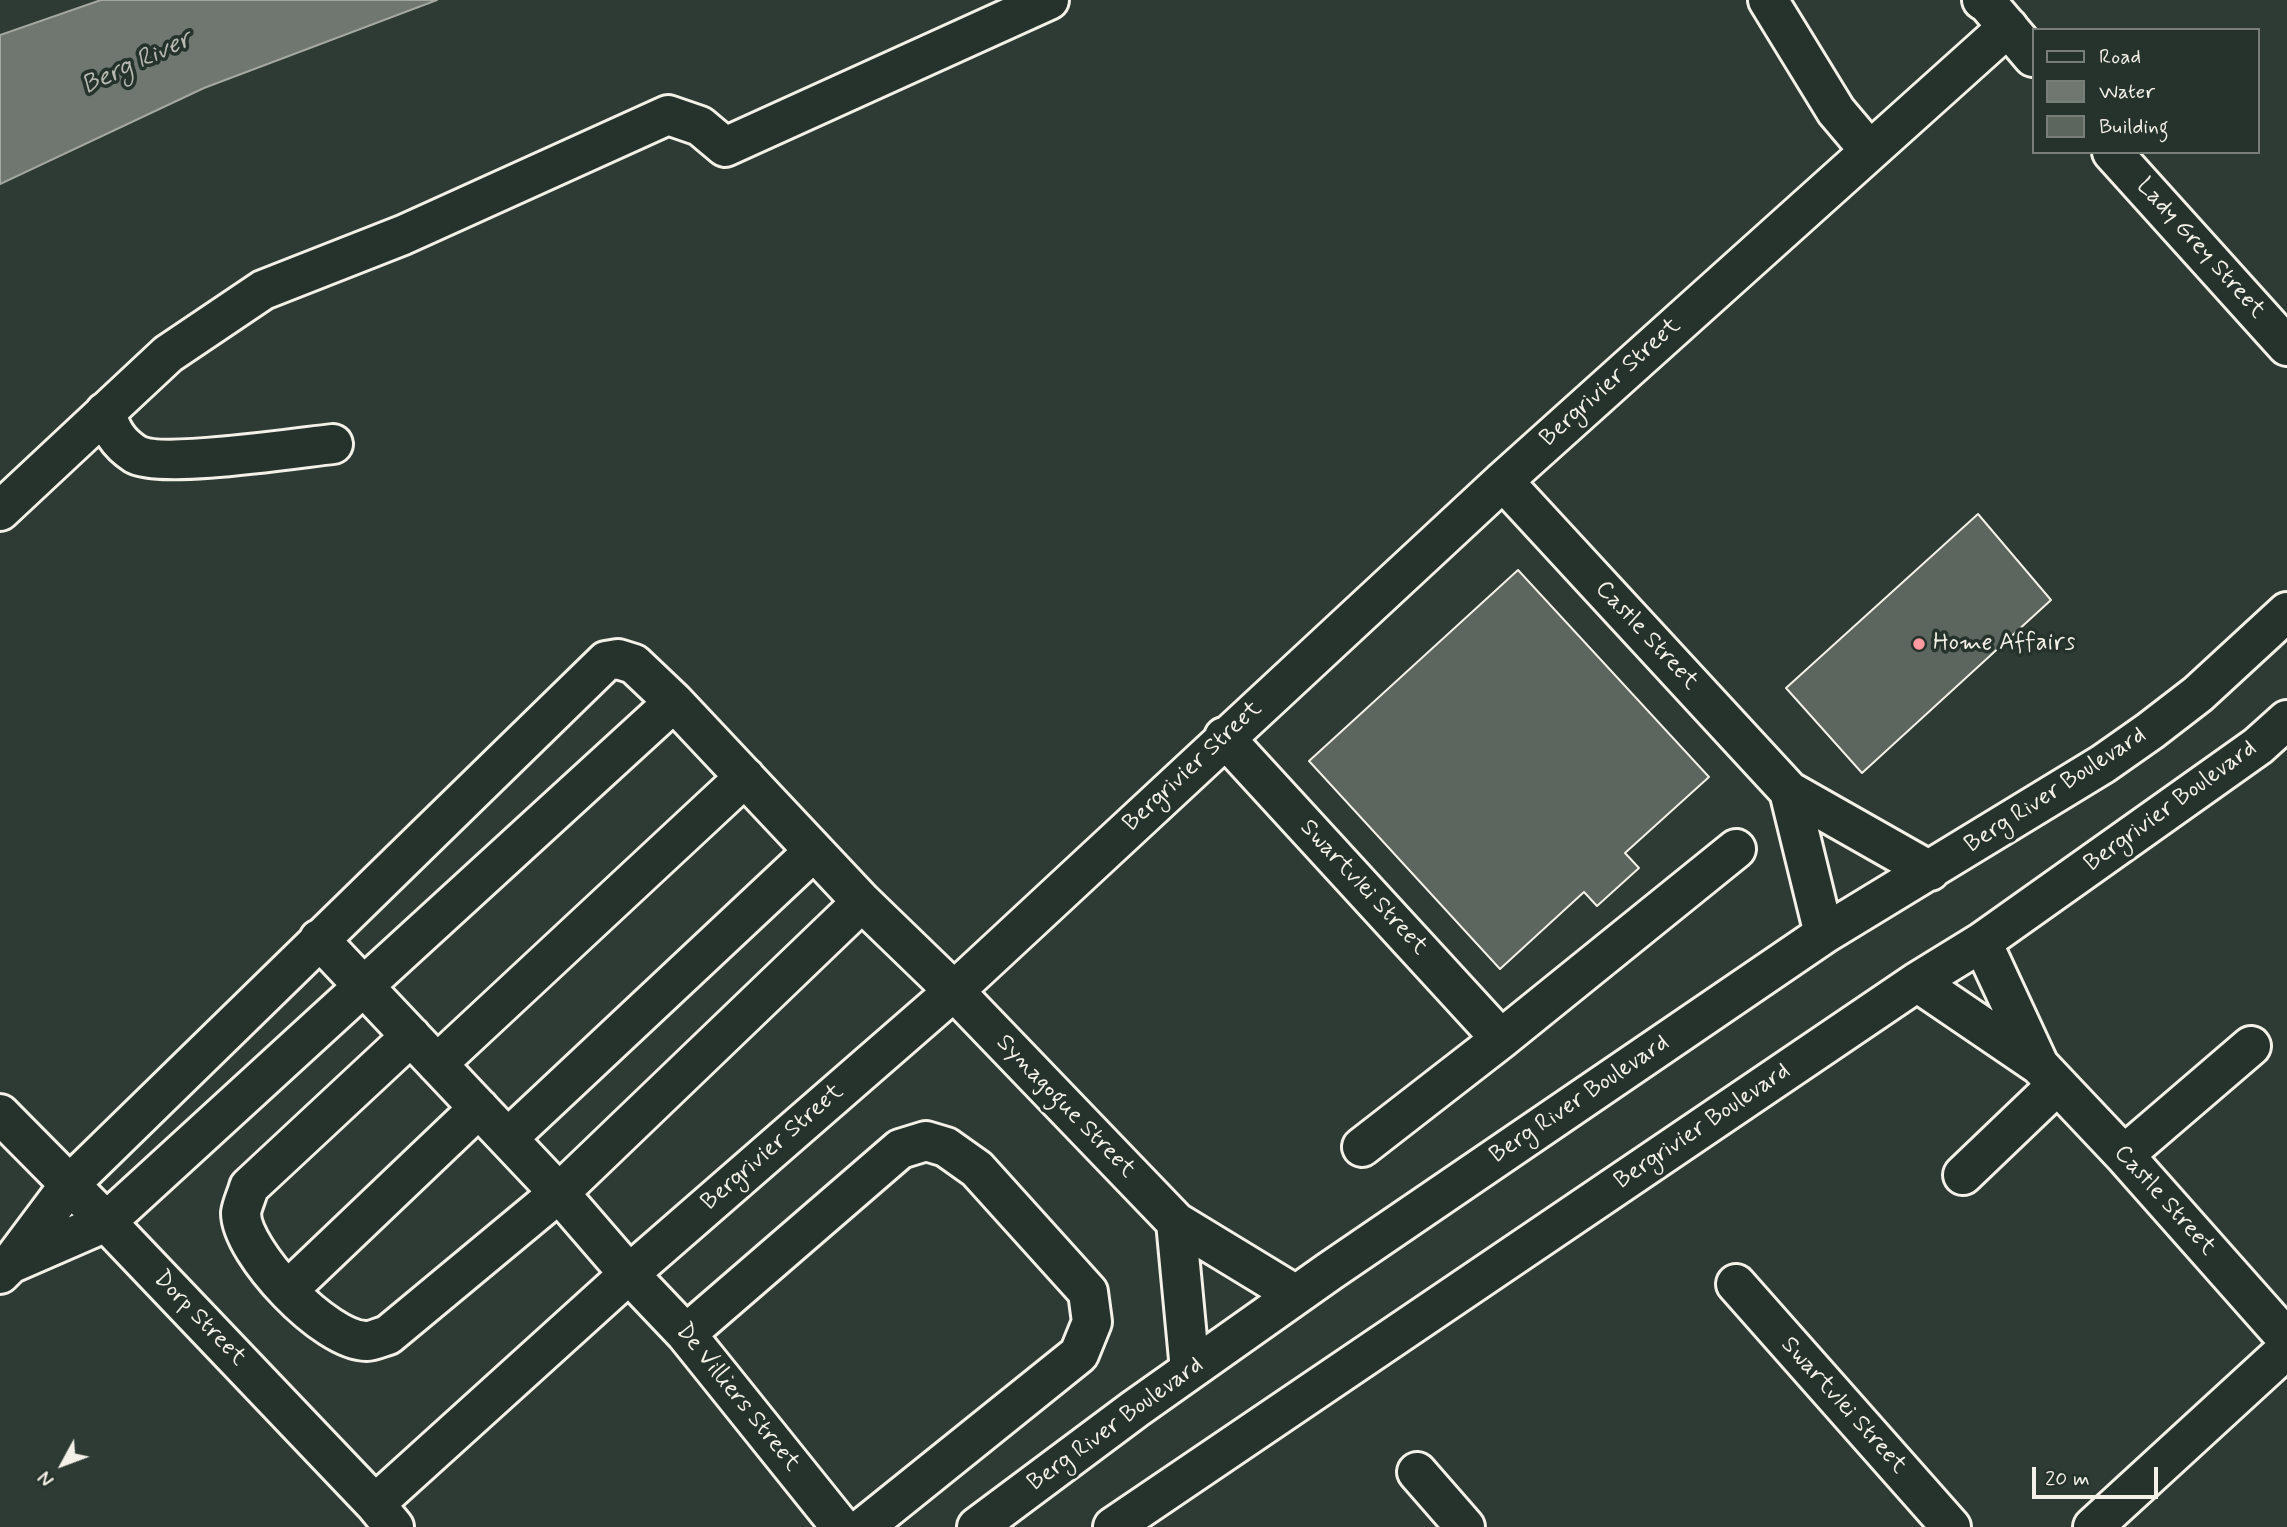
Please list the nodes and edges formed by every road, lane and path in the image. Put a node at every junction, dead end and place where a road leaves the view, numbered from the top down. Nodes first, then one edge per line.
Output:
1 (1049, 0) edge
2 (1768, 0) edge
3 (1992, 8) edge
4 (2032, 56) edge
5 (1869, 150) junction
6 (2114, 154) edge
7 (2287, 346) edge
8 (105, 411) junction
9 (333, 444) dead end
10 (1503, 481) junction
11 (0, 510) edge
12 (2287, 612) edge
13 (674, 702) junction
14 (2287, 720) edge
15 (1224, 737) junction
16 (745, 777) junction
17 (1789, 791) junction
18 (1736, 849) dead end
19 (814, 850) junction
20 (1930, 871) junction
21 (862, 902) junction
22 (1824, 934) junction
23 (319, 939) junction
24 (1982, 942) junction
25 (1917, 982) junction
26 (364, 986) junction
27 (954, 991) junction
28 (411, 1036) junction
29 (1501, 1039) junction
30 (2251, 1046) dead end
31 (437, 1064) junction
32 (2048, 1075) junction
33 (479, 1108) junction
34 (0, 1114) edge
35 (508, 1138) junction
36 (1363, 1147) dead end
37 (2124, 1155) junction
38 (1963, 1175) dead end
39 (69, 1184) junction
40 (559, 1193) junction
41 (106, 1222) junction
42 (1176, 1222) junction
43 (5, 1269) edge
44 (629, 1274) junction
45 (1735, 1284) dead end
46 (288, 1290) junction
47 (1296, 1295) junction
48 (686, 1334) junction
49 (2287, 1339) edge
50 (2287, 1349) edge
51 (1190, 1370) junction
52 (1417, 1472) dead end
53 (385, 1515) edge
54 (841, 1527) edge
55 (864, 1527) edge
56 (977, 1527) edge
57 (1113, 1527) edge
58 (1465, 1527) edge
59 (1951, 1527) edge
60 (2093, 1527) edge

1 - 8 street
2 - 5 street
3 - 4 street
3 - 5 street, Bergrivier Street
5 - 10 street, Bergrivier Street
6 - 7 street, Lady Grey Street
8 - 9 street
8 - 11 street
10 - 15 street, Bergrivier Street
10 - 17 street, Castle Street
12 - 20 street, Berg River Boulevard
13 - 16 street, Synagogue Street
13 - 23 street, Synagogue Street
13 - 26 street
14 - 24 street, Bergrivier Boulevard
15 - 27 street, Bergrivier Street
15 - 29 street, Swartvlei Street
16 - 19 street, Synagogue Street
16 - 31 street
17 - 20 street, Castle Street
17 - 22 street, Castle Street
18 - 29 street
19 - 21 street, Synagogue Street
19 - 35 street
20 - 22 street, Berg River Boulevard
21 - 27 street, Synagogue Street
21 - 40 street
22 - 47 street, Berg River Boulevard
23 - 26 street, De Villiers Street
23 - 39 street
24 - 25 street, Bergrivier Boulevard
24 - 32 street, Castle Street
25 - 32 street, Castle Street
25 - 57 street, Bergrivier Boulevard
26 - 28 street, De Villiers Street
26 - 41 street
27 - 42 street, Synagogue Street
27 - 44 street, Bergrivier Street
28 - 31 street, De Villiers Street
28 - 46 street
29 - 36 street
30 - 37 street
31 - 33 street, De Villiers Street
32 - 37 street, Castle Street
32 - 38 street
33 - 35 street, De Villiers Street
33 - 46 street
34 - 39 street, Dorp Street
35 - 40 street, De Villiers Street
37 - 49 street, Castle Street
39 - 41 street, Dorp Street
39 - 43 street
40 - 44 street, De Villiers Street
40 - 46 street
41 - 43 street
41 - 53 street, Dorp Street
42 - 47 street, Synagogue Street
42 - 51 street
44 - 48 street, De Villiers Street
44 - 53 street, Bergrivier Street
45 - 59 street, Swartvlei Street
47 - 51 street, Berg River Boulevard
48 - 54 street, De Villiers Street
48 - 55 street
50 - 60 street
51 - 56 street, Berg River Boulevard
52 - 58 street

